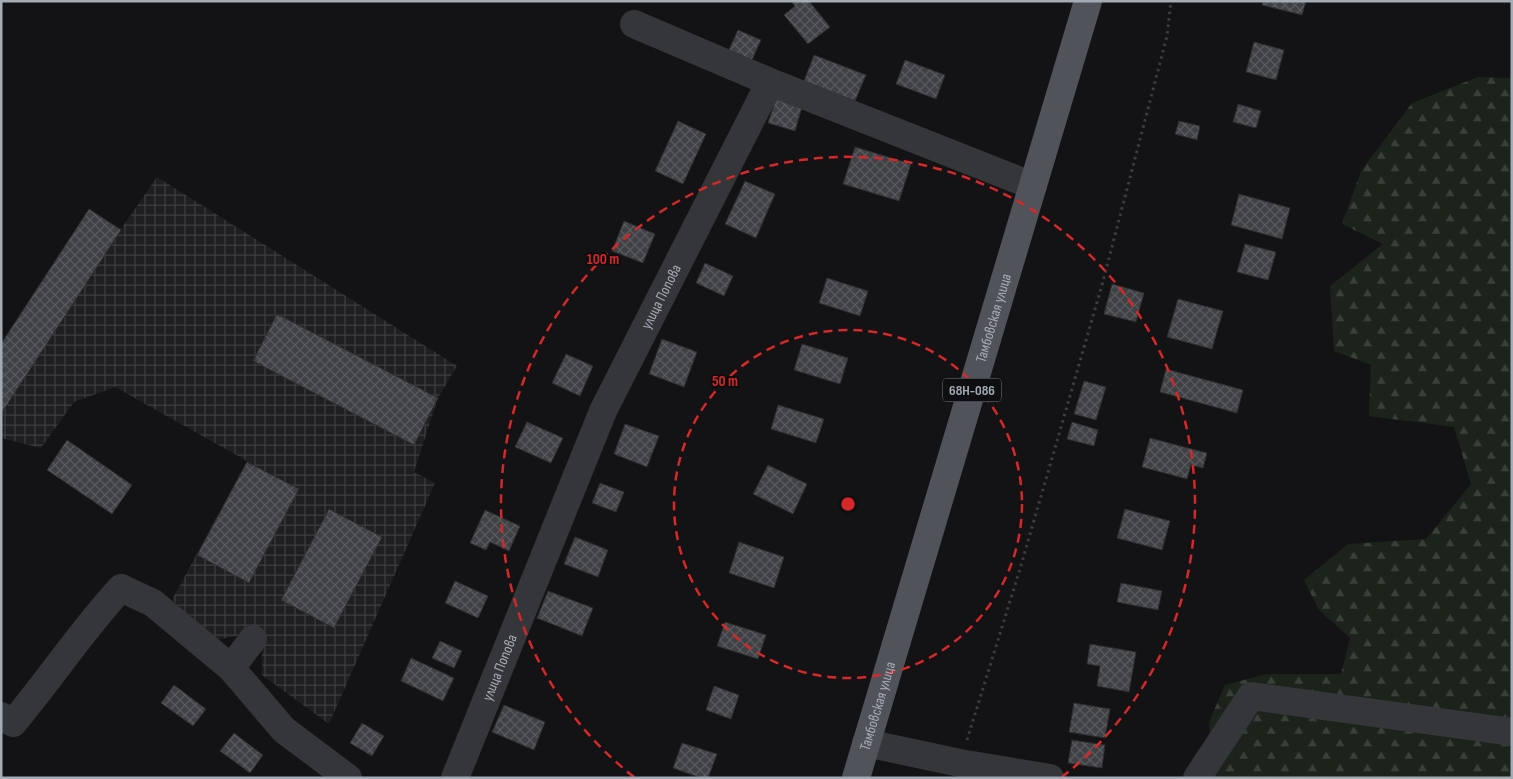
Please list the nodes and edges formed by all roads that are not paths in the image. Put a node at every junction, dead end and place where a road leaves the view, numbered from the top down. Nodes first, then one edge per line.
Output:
1 (1088, 1) edge
2 (634, 24) dead end
3 (770, 82) junction
4 (1033, 186) junction
5 (253, 639) dead end
6 (230, 668) junction
7 (1, 716) edge
8 (1512, 732) edge
9 (866, 743) junction
10 (348, 778) edge
11 (455, 778) edge
12 (856, 778) edge
13 (1050, 778) edge
14 (1197, 778) edge

1 - 4 main road, Тамбовская улица / 68Н-086
2 - 3 street
3 - 4 street
3 - 11 street, улица Попова
4 - 9 main road, Тамбовская улица / 68Н-086
5 - 6 street
6 - 7 street
6 - 10 street
8 - 14 street
9 - 12 main road, Тамбовская улица / 68Н-086
9 - 13 street

